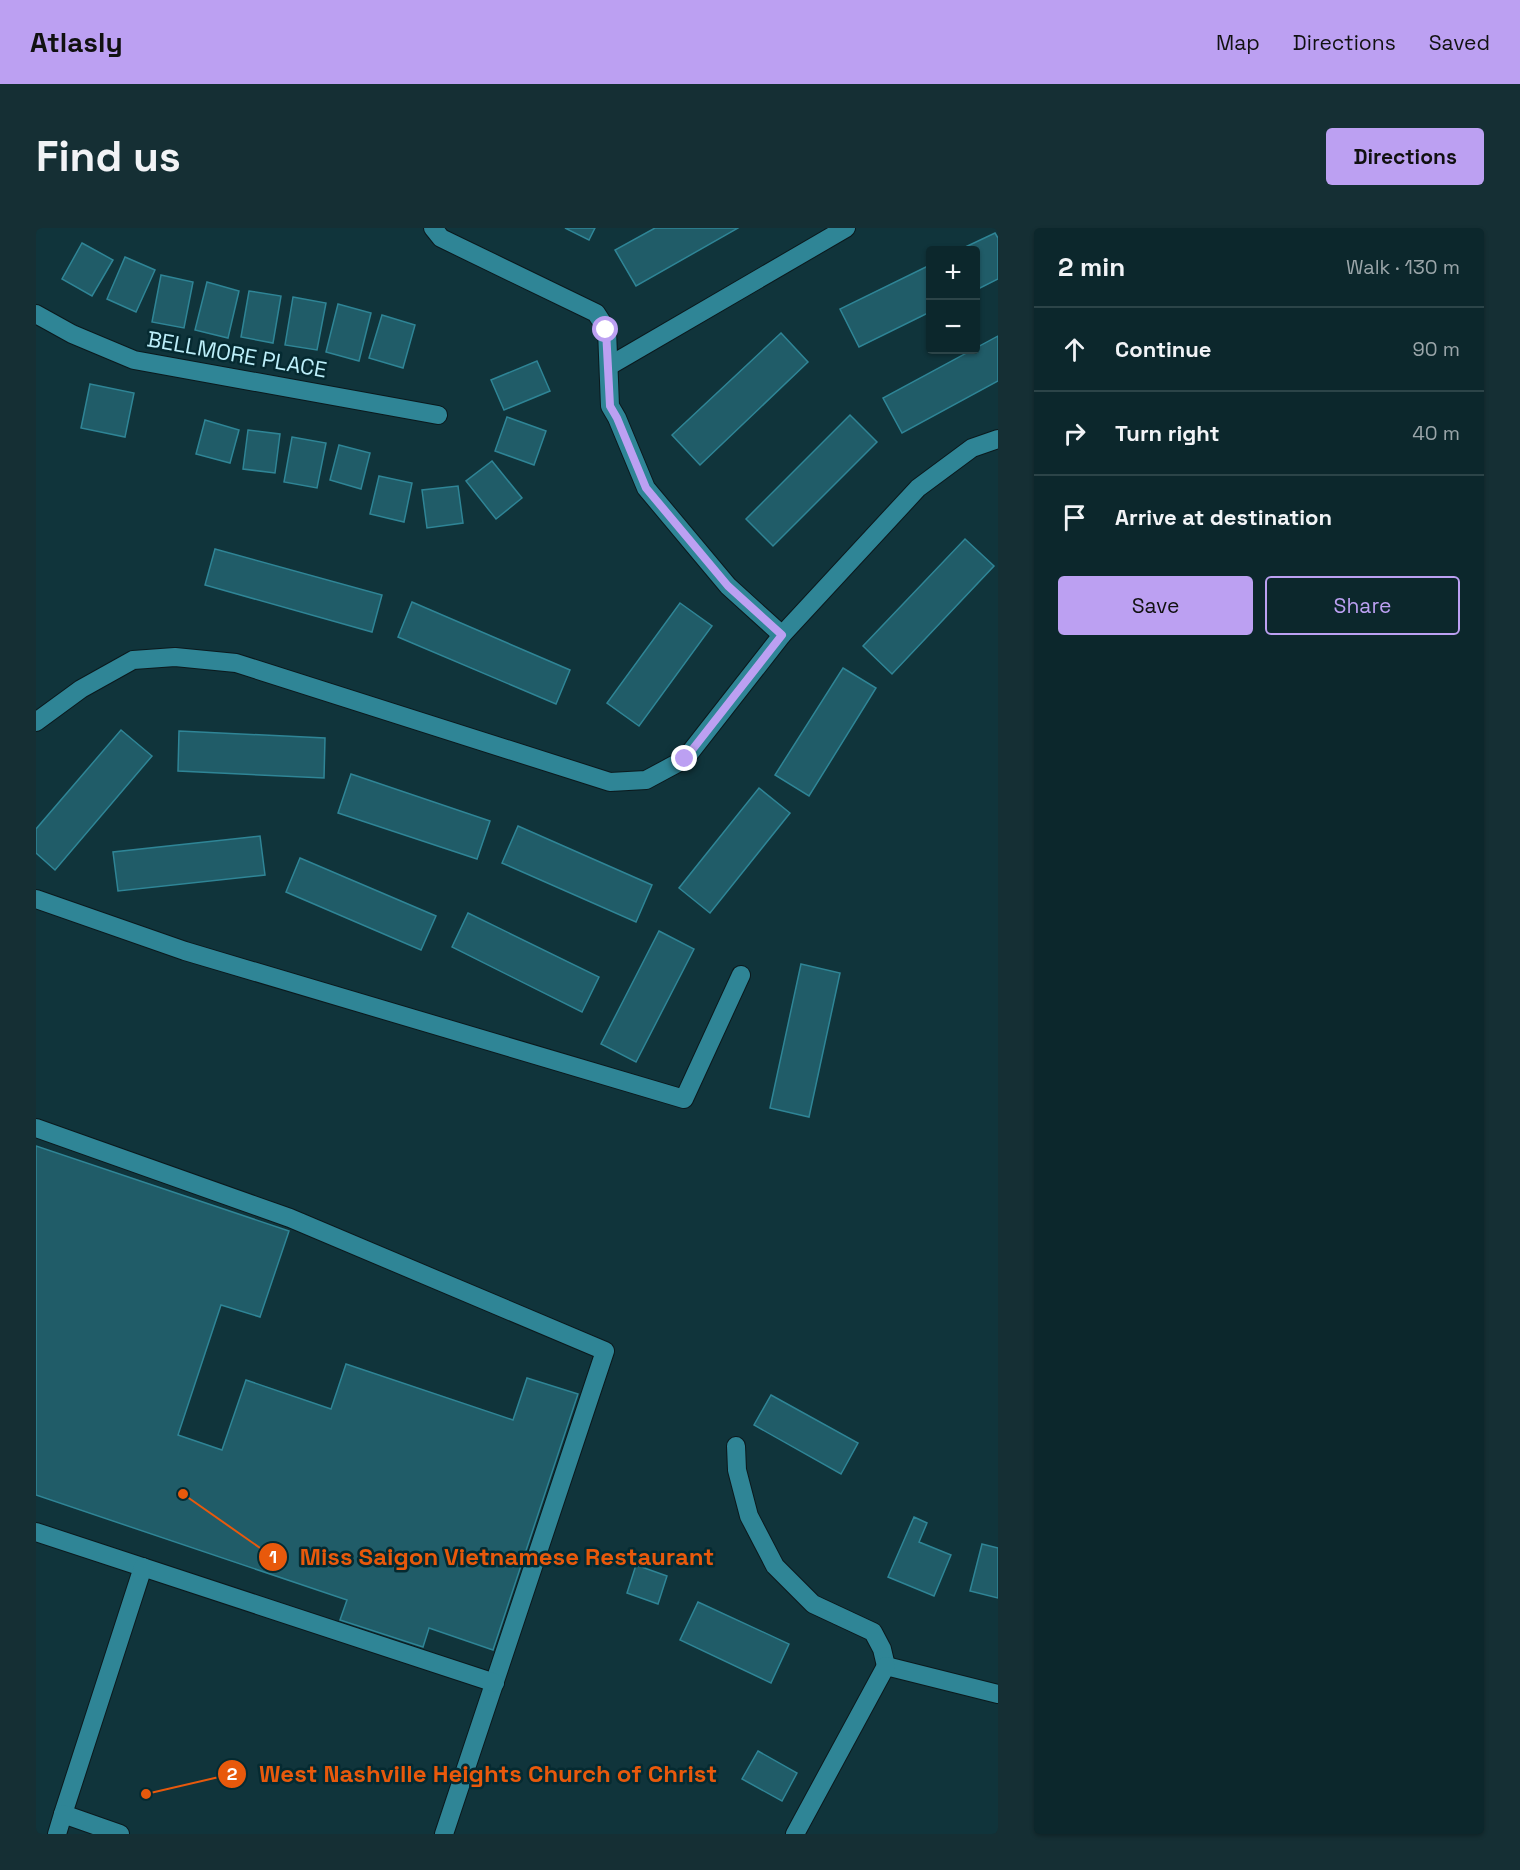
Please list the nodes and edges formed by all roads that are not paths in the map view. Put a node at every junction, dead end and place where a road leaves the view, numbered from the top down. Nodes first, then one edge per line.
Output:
1 (433, 228) edge
2 (846, 228) edge
3 (36, 314) edge
4 (609, 366) junction
5 (438, 415) dead end
6 (998, 440) edge
7 (782, 635) junction
8 (36, 722) edge
9 (36, 899) edge
10 (741, 975) dead end
11 (36, 1128) edge
12 (736, 1446) dead end
13 (36, 1532) edge
14 (143, 1567) junction
15 (886, 1666) junction
16 (495, 1683) junction
17 (998, 1694) edge
18 (63, 1814) junction
19 (57, 1834) edge
20 (120, 1834) edge
21 (444, 1834) edge
22 (795, 1834) edge

1 - 4 street
2 - 4 street
3 - 5 street, BELLMORE PLACE
4 - 7 street
6 - 7 street
7 - 8 street
9 - 10 street
11 - 16 street
12 - 15 street
13 - 14 street
14 - 16 street
14 - 18 street
15 - 17 street
15 - 22 street
16 - 21 street
18 - 19 street
18 - 20 street

